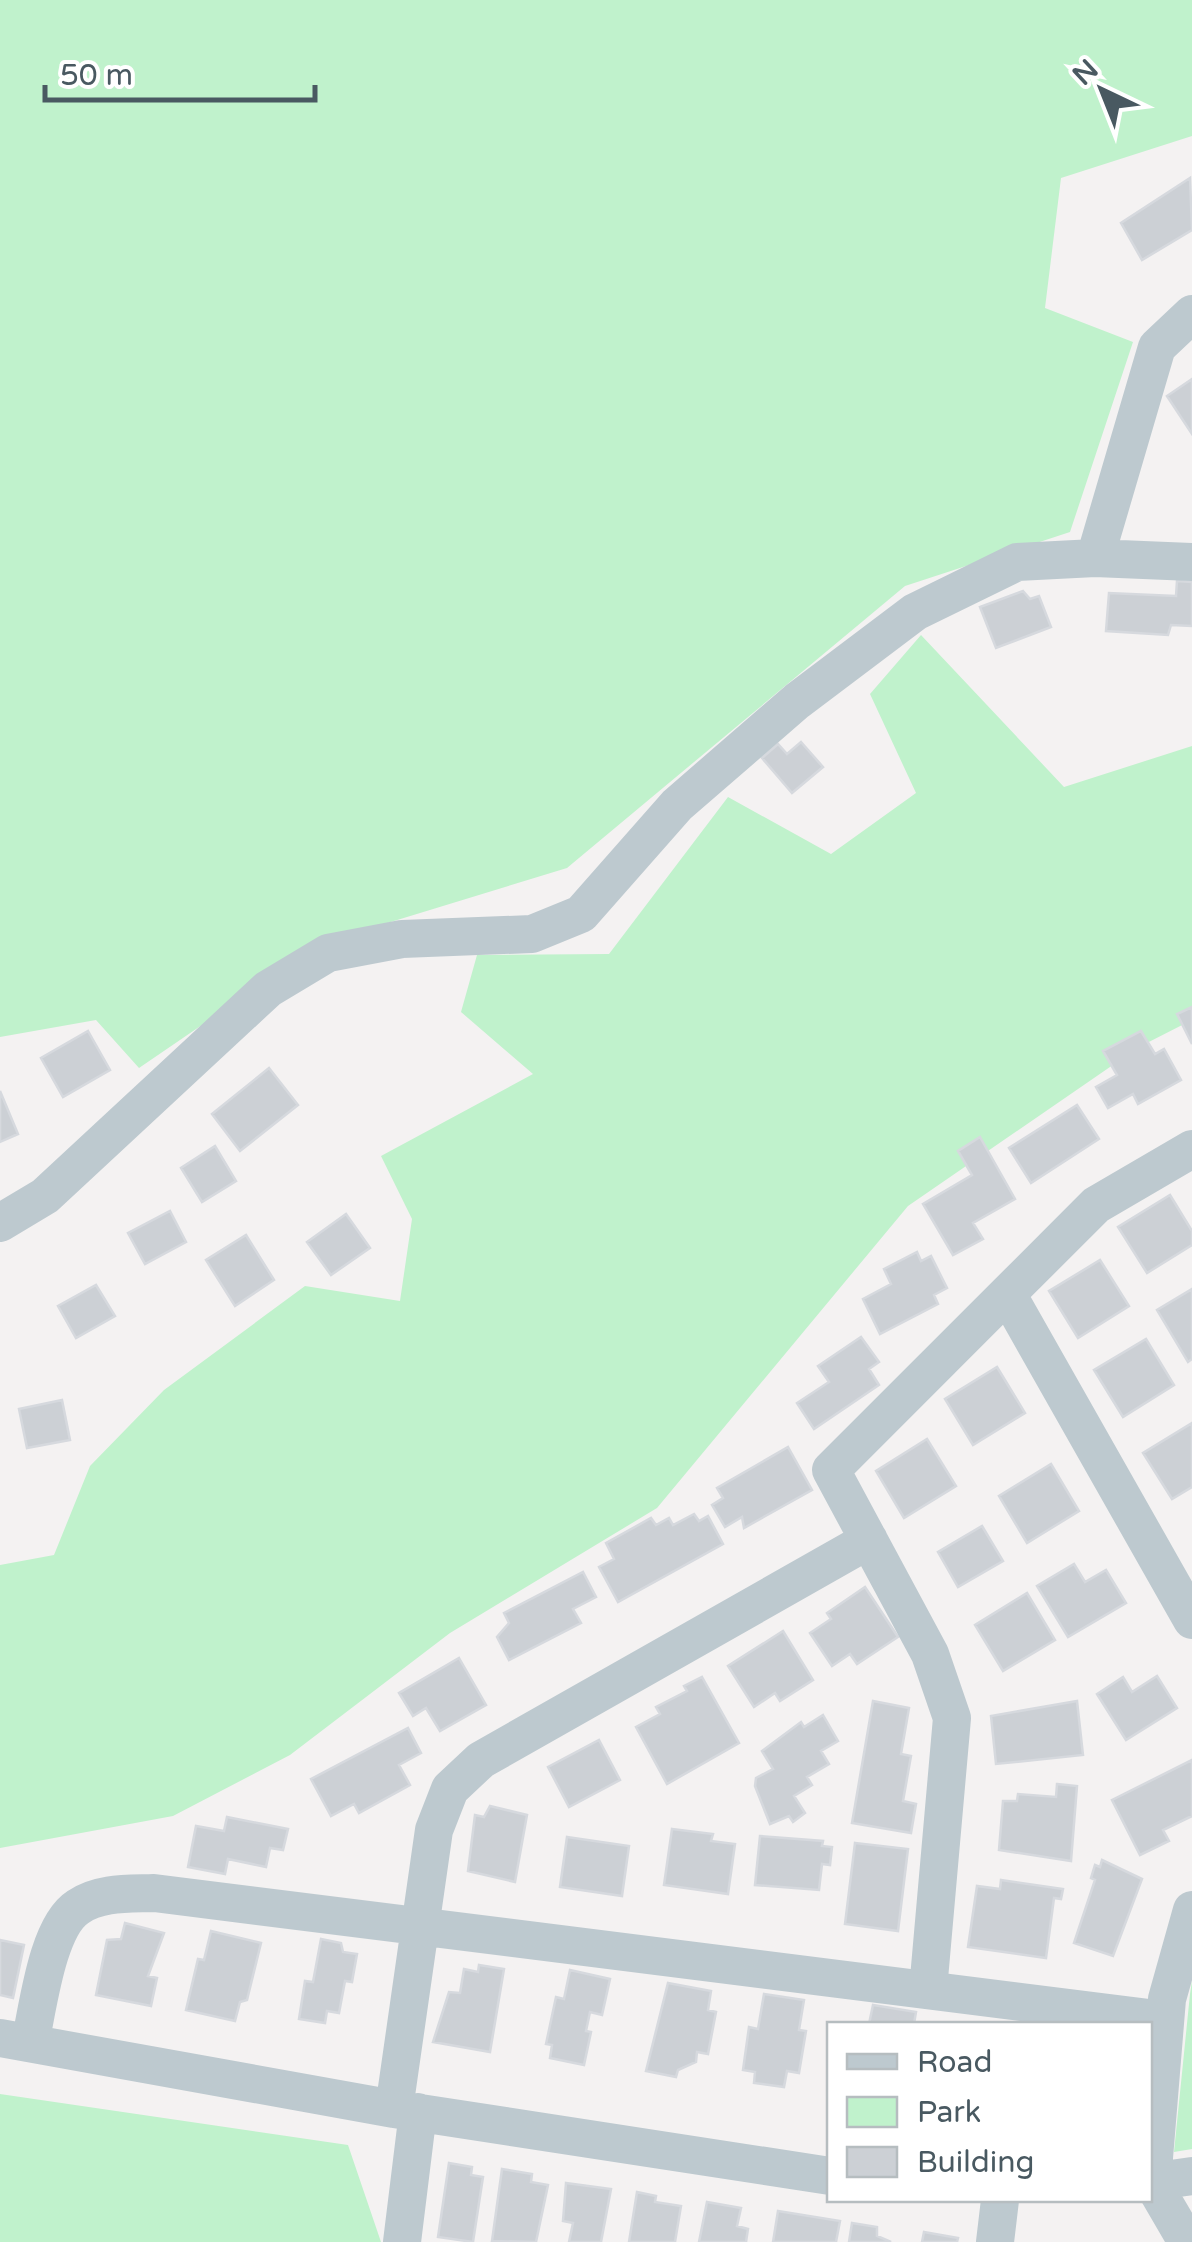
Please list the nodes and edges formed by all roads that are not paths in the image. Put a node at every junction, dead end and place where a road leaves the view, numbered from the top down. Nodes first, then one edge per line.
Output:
1 (1192, 314) edge
2 (1094, 558) junction
3 (1192, 562) edge
4 (1192, 1150) edge
5 (0, 1224) edge
6 (1009, 1297) junction
7 (869, 1540) junction
8 (1192, 1620) edge
9 (1192, 1910) edge
10 (420, 1926) junction
11 (928, 1990) junction
12 (1165, 2020) junction
13 (15, 2040) edge
14 (406, 2110) junction
15 (1152, 2160) edge
16 (827, 2176) edge
17 (1192, 2176) edge
18 (1152, 2182) edge
19 (1152, 2185) edge
20 (1000, 2202) edge
21 (402, 2242) edge
22 (995, 2242) edge
23 (1187, 2242) edge

1 - 2 street
2 - 3 street
2 - 5 street
4 - 6 street
6 - 7 street
6 - 8 street
7 - 10 street
7 - 11 street
9 - 12 street
10 - 11 street
10 - 13 street
10 - 14 street
11 - 12 street
12 - 15 street
13 - 14 street
14 - 16 street
14 - 21 street
17 - 18 street
19 - 23 street
20 - 22 street

